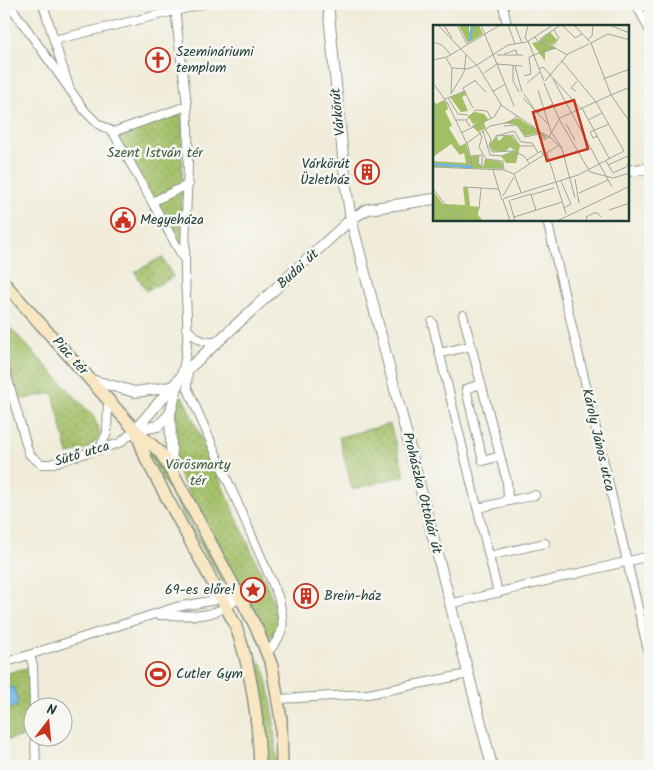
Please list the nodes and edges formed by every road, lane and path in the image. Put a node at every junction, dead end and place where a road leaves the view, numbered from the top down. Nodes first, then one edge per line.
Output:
1 (9, 4) edge
2 (43, 4) edge
3 (204, 4) edge
4 (328, 4) edge
5 (503, 4) edge
6 (636, 4) edge
7 (176, 6) edge
8 (507, 25) edge
9 (650, 31) edge
10 (54, 40) junction
11 (70, 90) junction
12 (187, 106) junction
13 (113, 132) junction
14 (650, 168) edge
15 (629, 171) edge
16 (189, 184) junction
17 (433, 199) edge
18 (152, 202) junction
19 (351, 219) junction
20 (547, 221) edge
21 (185, 261) junction
22 (4, 283) edge
23 (463, 315) dead end
24 (432, 322) dead end
25 (186, 328) junction
26 (218, 340) junction
27 (471, 346) junction
28 (440, 353) junction
29 (4, 366) edge
30 (190, 367) junction
31 (180, 377) junction
32 (91, 380) junction
33 (481, 384) junction
34 (172, 387) junction
35 (107, 398) junction
36 (170, 414) junction
37 (135, 430) junction
38 (99, 450) junction
39 (500, 456) junction
40 (172, 470) junction
41 (535, 495) dead end
42 (504, 502) junction
43 (478, 508) junction
44 (545, 543) dead end
45 (489, 556) junction
46 (650, 556) edge
47 (627, 562) junction
48 (498, 593) junction
49 (239, 596) junction
50 (224, 603) junction
51 (450, 604) junction
52 (154, 615) junction
53 (267, 653) junction
54 (30, 655) junction
55 (650, 659) edge
56 (4, 663) edge
57 (468, 674) junction
58 (34, 698) edge
59 (279, 699) junction
60 (35, 748) edge
61 (36, 766) edge
62 (260, 766) edge
63 (282, 766) edge
64 (492, 766) edge

1 - 11 street
2 - 10 street
3 - 7 street
4 - 19 street, Várkörút
5 - 8 street
6 - 9 street
7 - 10 street
7 - 12 street
10 - 11 street
11 - 13 street
12 - 13 street
12 - 16 street
13 - 18 street
14 - 15 street
16 - 18 street
16 - 21 street
17 - 19 street, Budai út
18 - 21 street
19 - 26 street, Budai út
19 - 51 street, Prohászka Ottokár út
20 - 47 street, Károly János utca
21 - 25 street
22 - 32 main road, Piac tér
23 - 27 street
24 - 28 street
25 - 26 street
25 - 31 street
26 - 30 street, Budai út
27 - 28 street
27 - 33 street
28 - 43 street
29 - 38 street, Sütő utca
30 - 31 street, Budai út
30 - 53 street
31 - 34 street, Budai út
31 - 36 street, Budai út
32 - 34 street
32 - 35 main road, Piac tér
33 - 39 street
33 - 39 street
34 - 37 street, Budai út
35 - 37 main road, Piac tér
35 - 38 street
36 - 37 street
36 - 40 street, Budai út
37 - 38 street, Sütő utca
37 - 40 main road
37 - 50 main road
39 - 42 street
40 - 49 main road
41 - 42 street
42 - 43 street
43 - 45 street
44 - 45 street
45 - 48 street
46 - 47 street
47 - 48 street
47 - 55 street, Károly János utca
48 - 51 street
49 - 50 street
49 - 53 main road
50 - 52 street
50 - 52 street
50 - 62 main road
51 - 57 street, Prohászka Ottokár út
52 - 54 street
53 - 59 main road
54 - 56 street
54 - 58 street
57 - 59 street
57 - 64 street, Prohászka Ottokár út
59 - 63 main road
60 - 61 street

